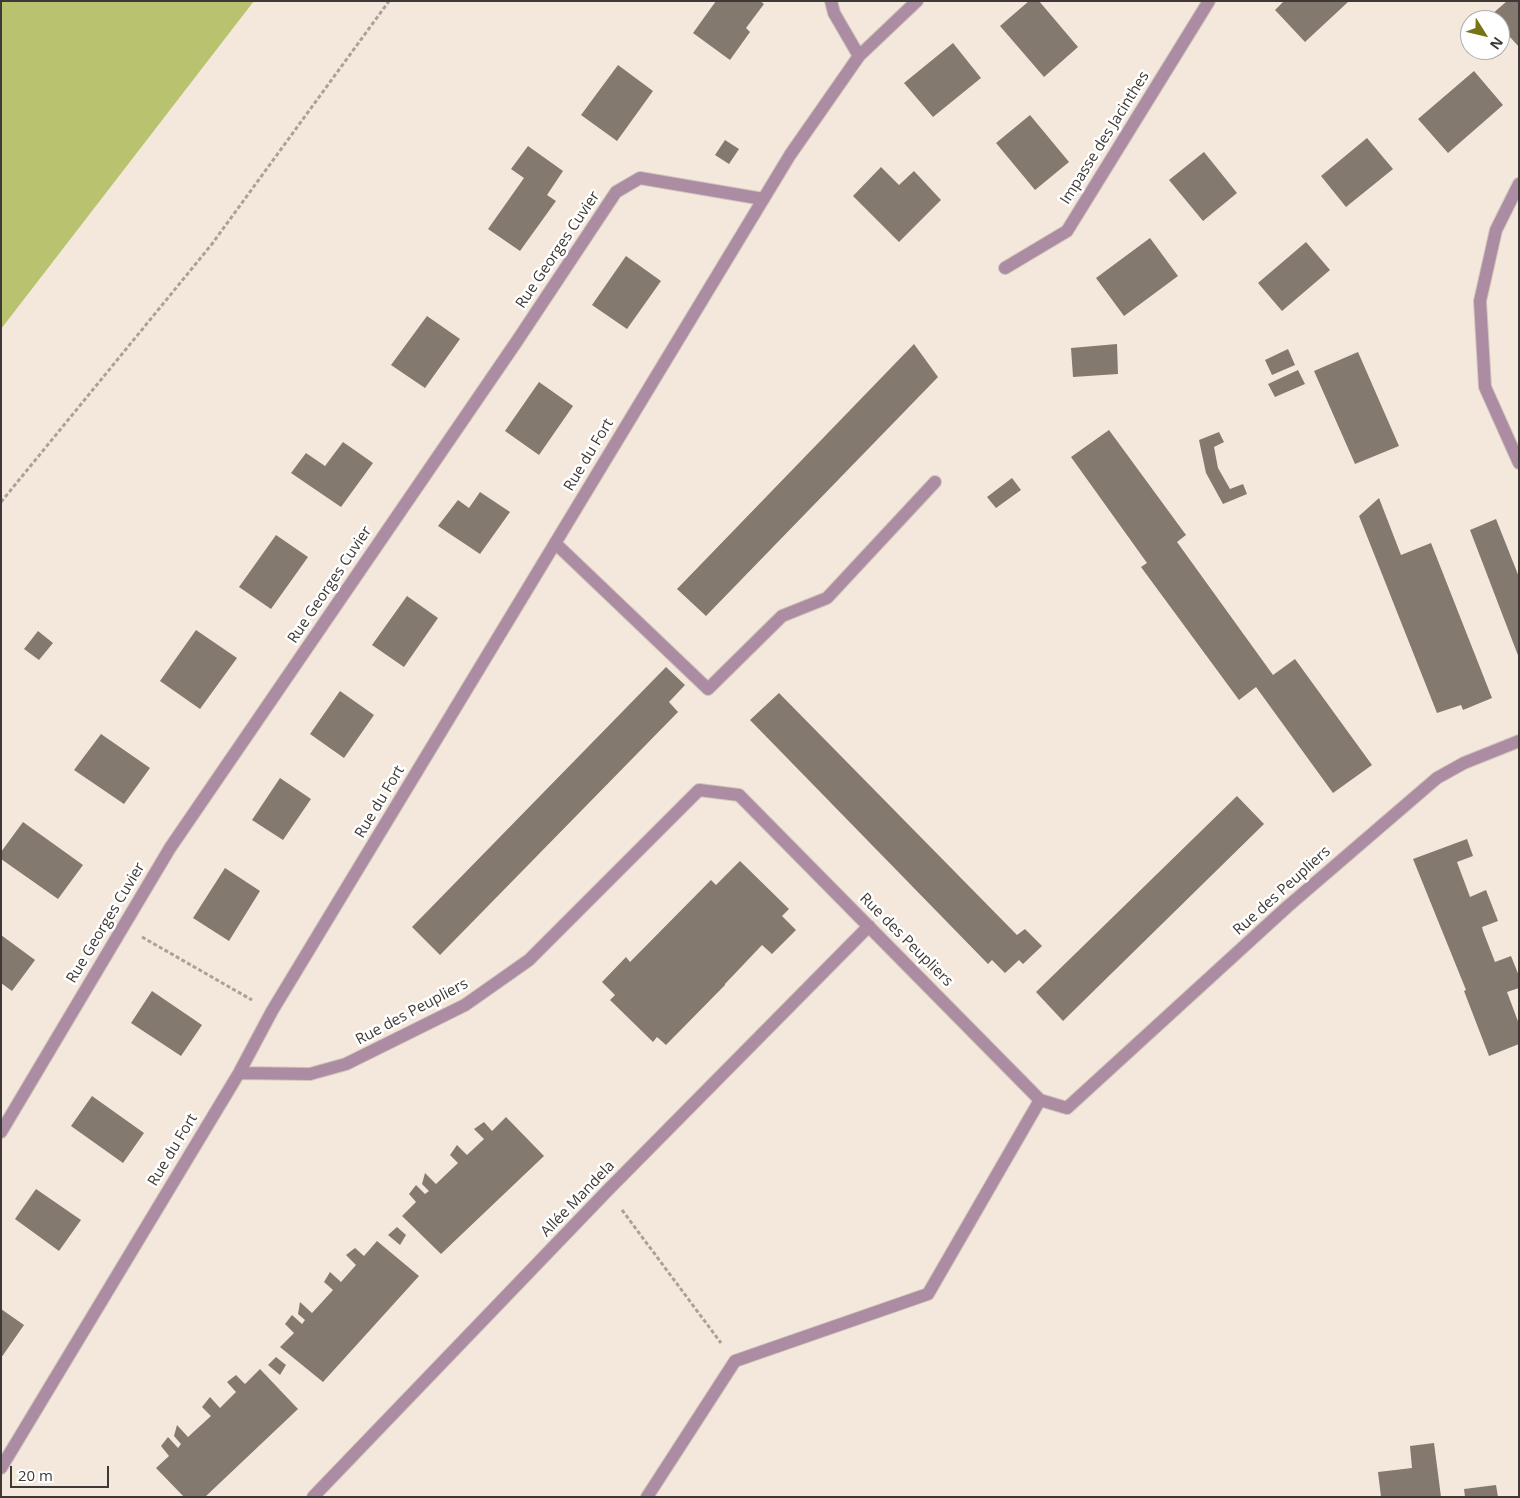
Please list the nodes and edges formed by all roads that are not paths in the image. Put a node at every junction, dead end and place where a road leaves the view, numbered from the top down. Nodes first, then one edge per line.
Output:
1 (831, 1) edge
2 (917, 1) edge
3 (1209, 1) edge
4 (859, 56) junction
5 (1519, 184) edge
6 (763, 199) junction
7 (1005, 268) dead end
8 (1519, 463) edge
9 (935, 482) dead end
10 (555, 543) junction
11 (1519, 741) edge
12 (869, 926) junction
13 (239, 1072) junction
14 (1040, 1100) junction
15 (1, 1132) edge
16 (1, 1468) edge
17 (313, 1497) edge
18 (647, 1497) edge

1 - 4 street
2 - 4 street, Rue du Fort
3 - 7 street, Impasse des Jacinthes
4 - 6 street, Rue du Fort
5 - 8 street
6 - 10 street, Rue du Fort
6 - 15 street, Rue Georges Cuvier
9 - 10 street
10 - 13 street, Rue du Fort
11 - 14 street, Rue des Peupliers
12 - 13 street, Rue des Peupliers
12 - 14 street, Rue des Peupliers
12 - 17 street, Allée Mandela
13 - 16 street, Rue du Fort
14 - 18 street

